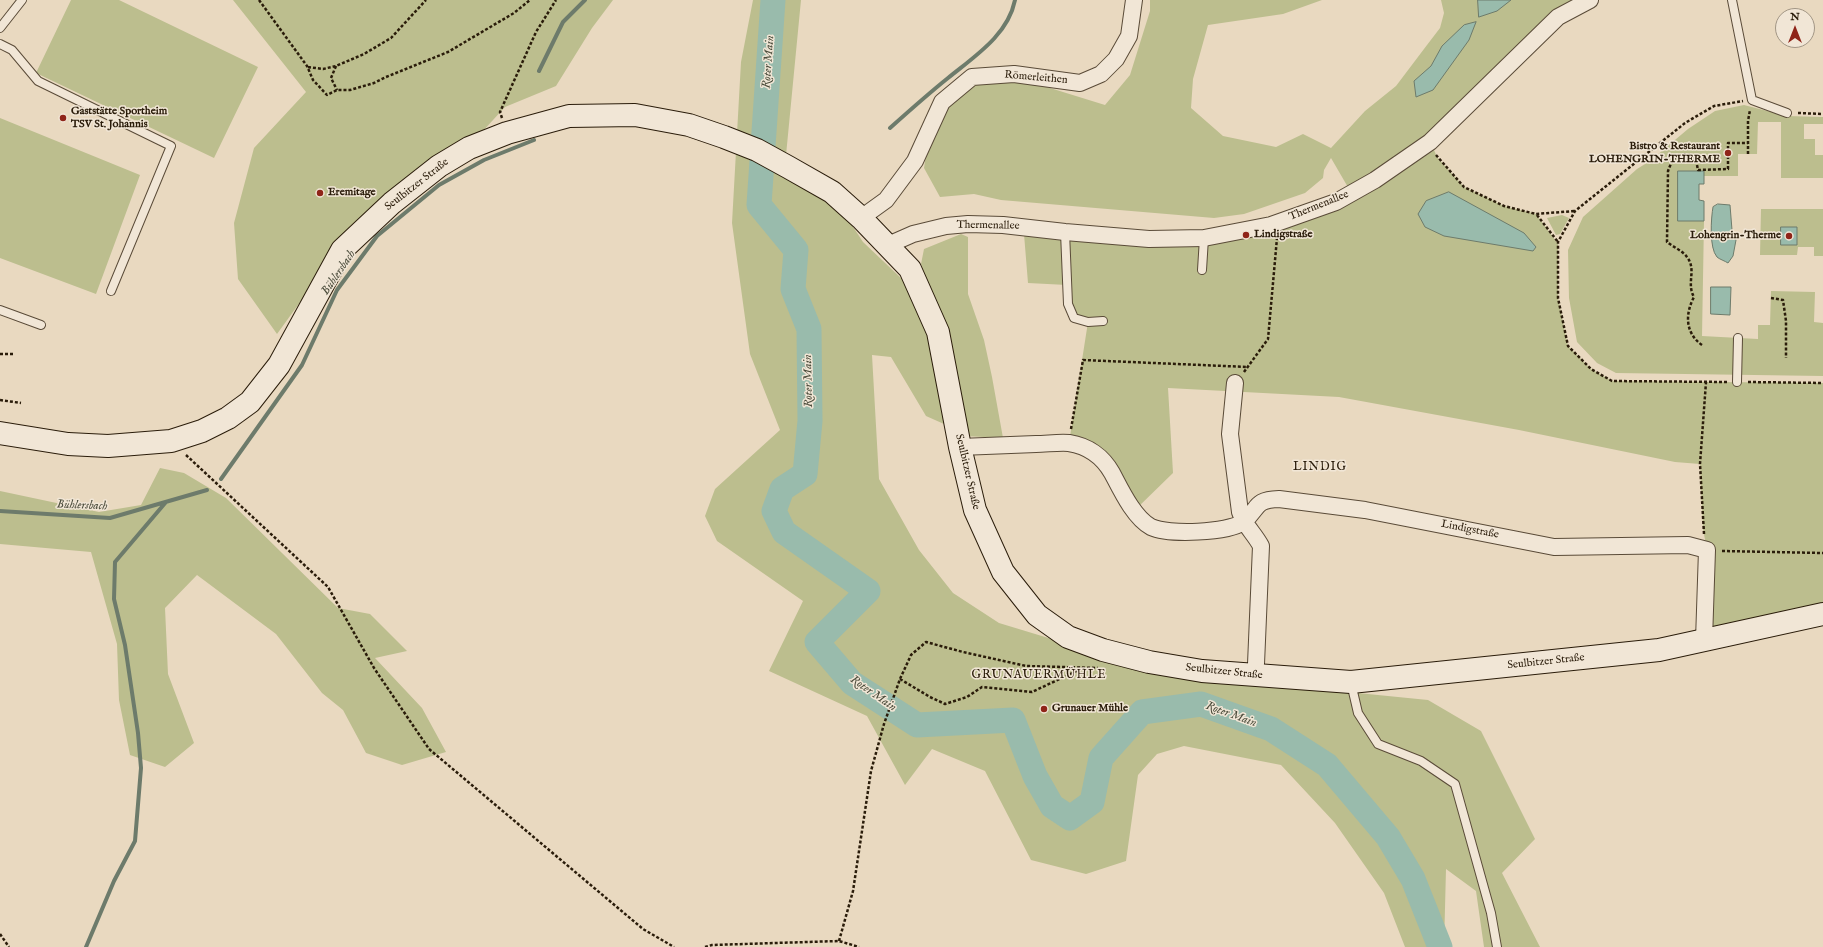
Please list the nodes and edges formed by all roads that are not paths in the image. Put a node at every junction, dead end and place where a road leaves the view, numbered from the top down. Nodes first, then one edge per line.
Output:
1 (22, 0) edge
2 (1134, 0) edge
3 (1590, 0) edge
4 (1732, 0) edge
5 (0, 28) edge
6 (0, 44) edge
7 (1787, 113) road end
8 (862, 218) junction
9 (1065, 232) junction
10 (1204, 238) junction
11 (888, 245) junction
12 (1202, 270) dead end
13 (111, 291) dead end
14 (0, 310) edge
15 (1104, 321) dead end
16 (41, 324) dead end
17 (1738, 338) dead end
18 (1737, 382) road end
19 (1235, 383) road end
20 (0, 433) edge
21 (960, 447) junction
22 (1243, 522) junction
23 (1823, 614) edge
24 (1704, 640) junction
25 (1256, 664) dead end
26 (1351, 682) junction
27 (1497, 947) edge

1 - 5 lane
2 - 8 street, Römerleithen
3 - 10 street, Thermenallee
4 - 7 lane
6 - 13 lane
8 - 11 street, Seulbitzer Straße
8 - 20 street, Seulbitzer Straße
9 - 10 street, Thermenallee
9 - 11 street, Thermenallee
9 - 15 lane
10 - 12 lane
11 - 21 street, Seulbitzer Straße
14 - 16 lane
17 - 18 lane
19 - 22 street
21 - 22 street
21 - 26 street, Seulbitzer Straße
22 - 24 street, Lindigstraße
22 - 25 street
23 - 24 street, Seulbitzer Straße
24 - 26 street, Seulbitzer Straße
26 - 27 lane

